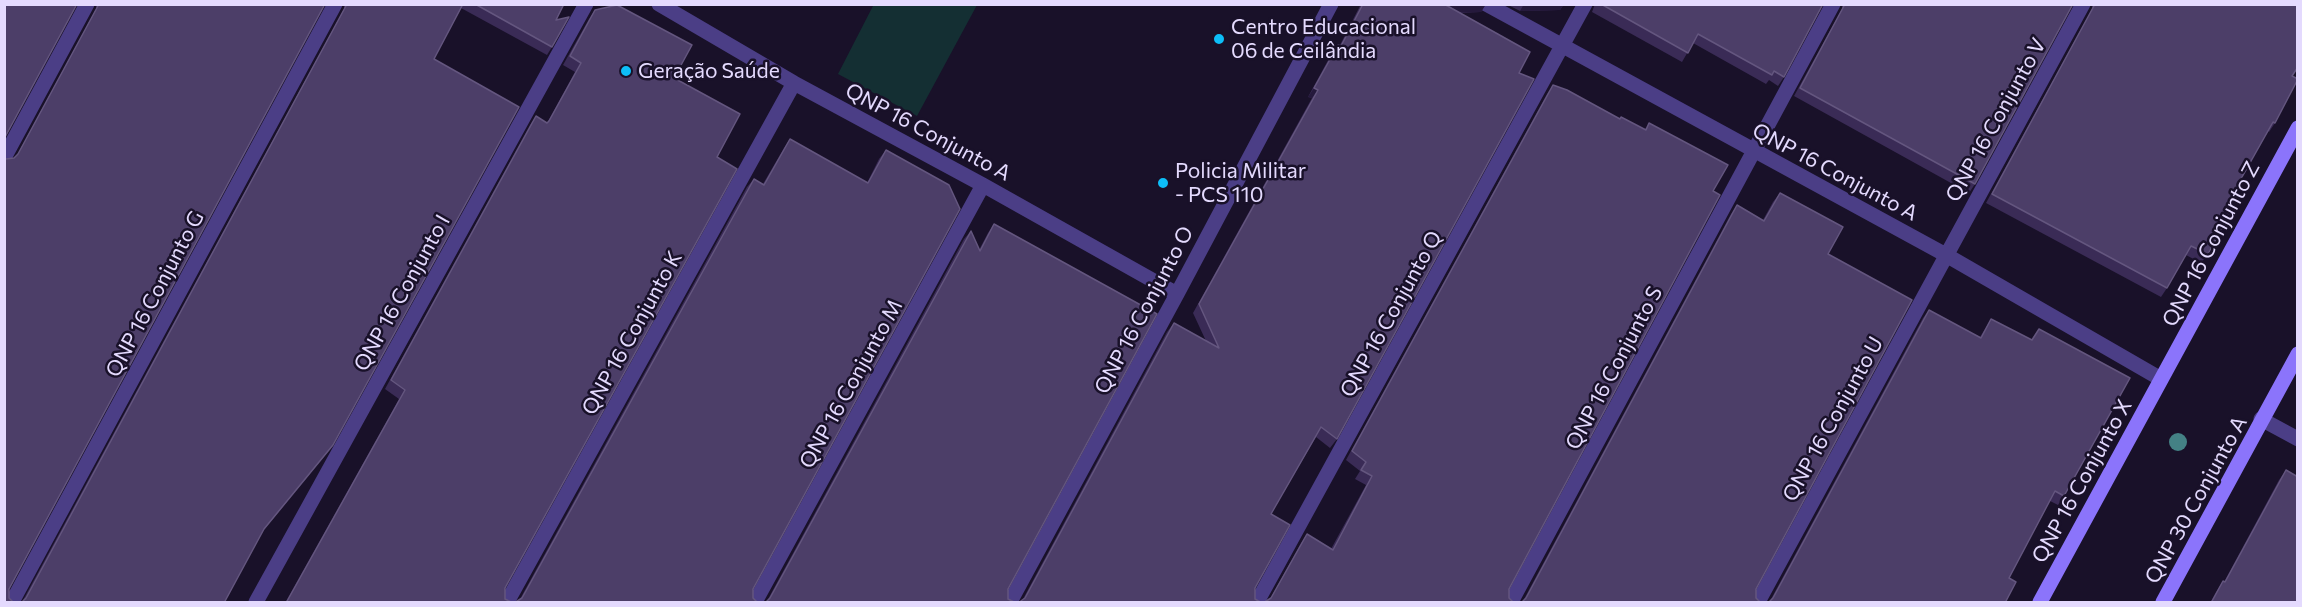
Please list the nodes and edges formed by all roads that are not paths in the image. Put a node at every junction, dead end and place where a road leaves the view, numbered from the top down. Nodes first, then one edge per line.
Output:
1 (87, 4) edge
2 (335, 4) edge
3 (586, 4) edge
4 (659, 4) edge
5 (1331, 4) edge
6 (1486, 4) edge
7 (1585, 4) edge
8 (1833, 4) edge
9 (2084, 4) edge
10 (1562, 46) junction
11 (794, 83) junction
12 (2298, 128) edge
13 (1755, 153) junction
14 (4, 158) edge
15 (983, 185) junction
16 (1946, 255) junction
17 (1177, 294) junction
18 (2298, 354) edge
19 (2162, 379) junction
20 (2261, 419) junction
21 (2298, 439) edge
22 (12, 603) edge
23 (256, 603) edge
24 (507, 603) edge
25 (755, 603) edge
26 (1010, 603) edge
27 (1257, 603) edge
28 (1511, 603) edge
29 (1758, 603) edge
30 (2040, 603) edge
31 (2163, 603) edge

1 - 14 street
2 - 22 street, QNP 16 Conjunto G
3 - 23 street, QNP 16 Conjunto I
4 - 11 street, QNP 16 Conjunto A
5 - 17 street, QNP 16 Conjunto O
6 - 10 street, QNP 16 Conjunto A
7 - 10 street, QNP 16 Conjunto Q
8 - 13 street, QNP 16 Conjunto S
9 - 16 street, QNP 16 Conjunto V
10 - 13 street, QNP 16 Conjunto A
10 - 27 street, QNP 16 Conjunto Q
11 - 15 street, QNP 16 Conjunto A
11 - 24 street, QNP 16 Conjunto K
12 - 19 street, QNP 16 Conjunto Z
13 - 16 street, QNP 16 Conjunto A
13 - 28 street, QNP 16 Conjunto S
15 - 17 street, QNP 16 Conjunto A
15 - 25 street, QNP 16 Conjunto M
16 - 19 street, QNP 16 Conjunto A
16 - 29 street, QNP 16 Conjunto U
17 - 26 street, QNP 16 Conjunto O
18 - 20 street
19 - 30 street, QNP 16 Conjunto X
20 - 21 street, QNP 30 Conjunto A
20 - 31 street, QNP 30 Conjunto A

